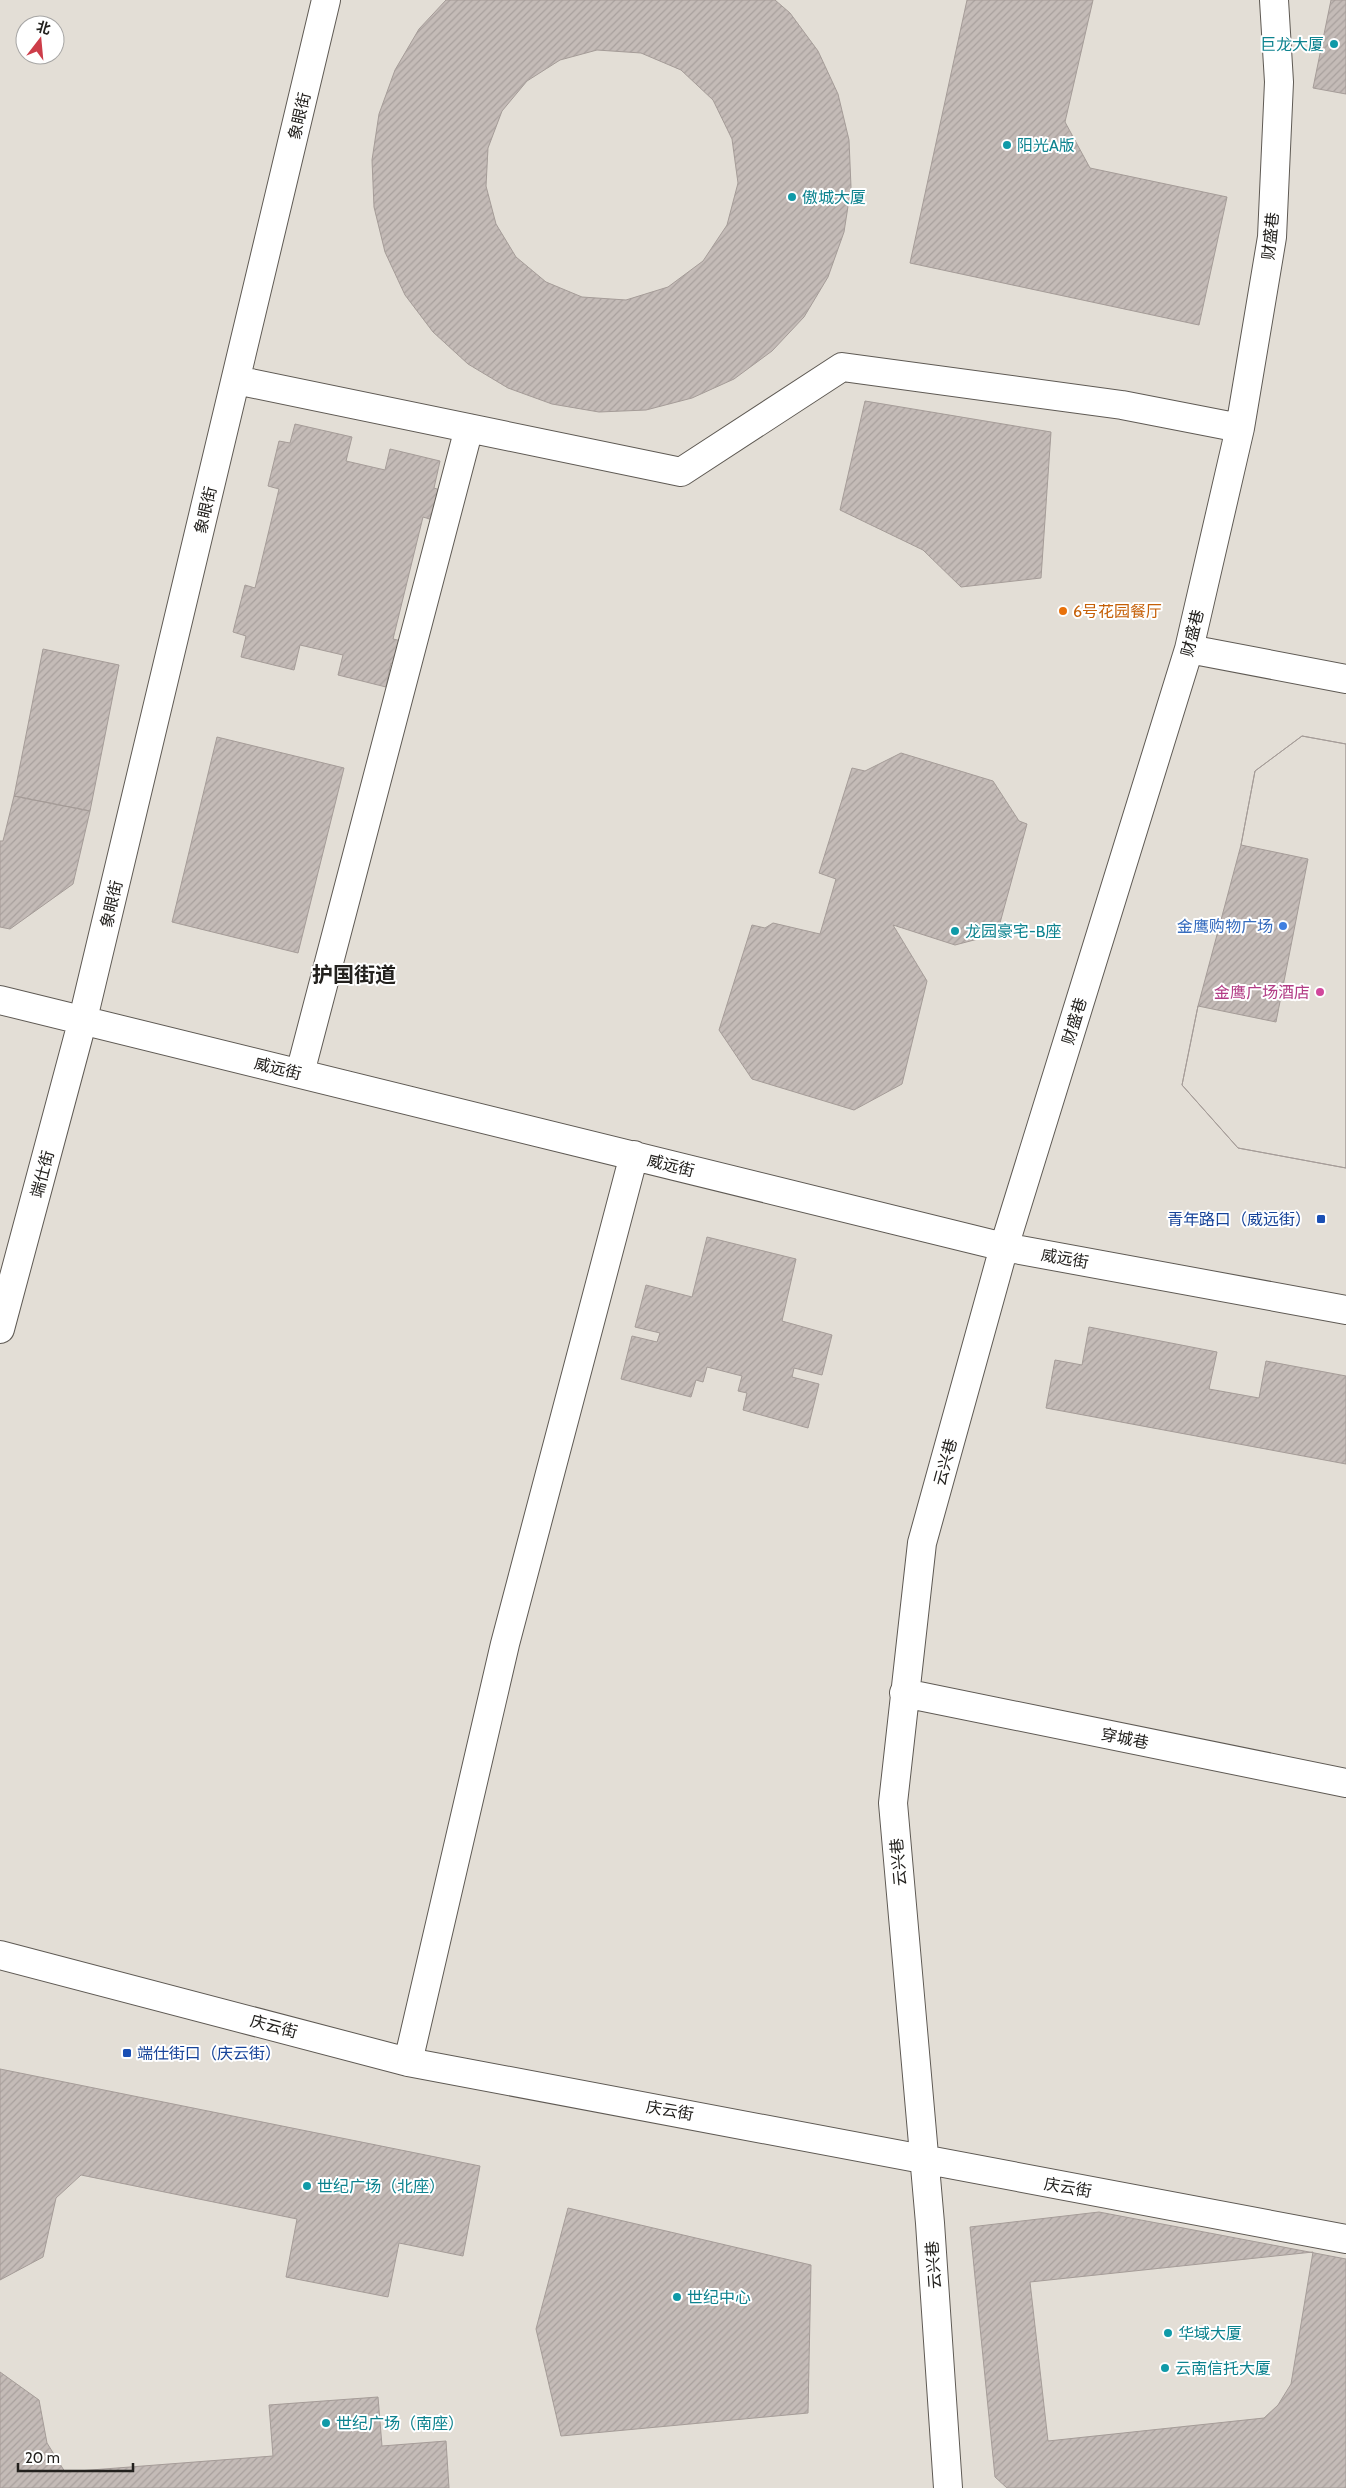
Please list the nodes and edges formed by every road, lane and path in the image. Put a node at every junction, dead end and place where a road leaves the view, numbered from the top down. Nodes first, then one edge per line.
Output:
1 (326, 0) edge
2 (1274, 0) edge
3 (236, 380) junction
4 (469, 428) junction
5 (1240, 428) junction
6 (1189, 649) junction
7 (1346, 678) edge
8 (0, 1000) edge
9 (83, 1020) junction
10 (300, 1073) junction
11 (634, 1156) junction
12 (1004, 1247) junction
13 (1346, 1310) edge
14 (0, 1329) edge
15 (904, 1693) junction
16 (1346, 1783) edge
17 (0, 1955) edge
18 (408, 2062) junction
19 (924, 2157) junction
20 (1346, 2239) edge
21 (948, 2488) edge

1 - 3 street, 象眼街
2 - 5 street, 财盛巷
3 - 4 street
3 - 9 street, 象眼街
4 - 5 street
4 - 10 street
5 - 6 street, 财盛巷
6 - 7 street
6 - 12 street, 财盛巷
8 - 9 street, 威远街
9 - 10 street, 威远街
9 - 14 street, 端仕街
10 - 11 street, 威远街
11 - 12 street, 威远街
11 - 18 street
12 - 13 street, 威远街
12 - 15 street, 云兴巷
15 - 16 street, 穿城巷
15 - 19 street, 云兴巷
17 - 18 street, 庆云街
18 - 19 street, 庆云街
19 - 20 street, 庆云街
19 - 21 street, 云兴巷

